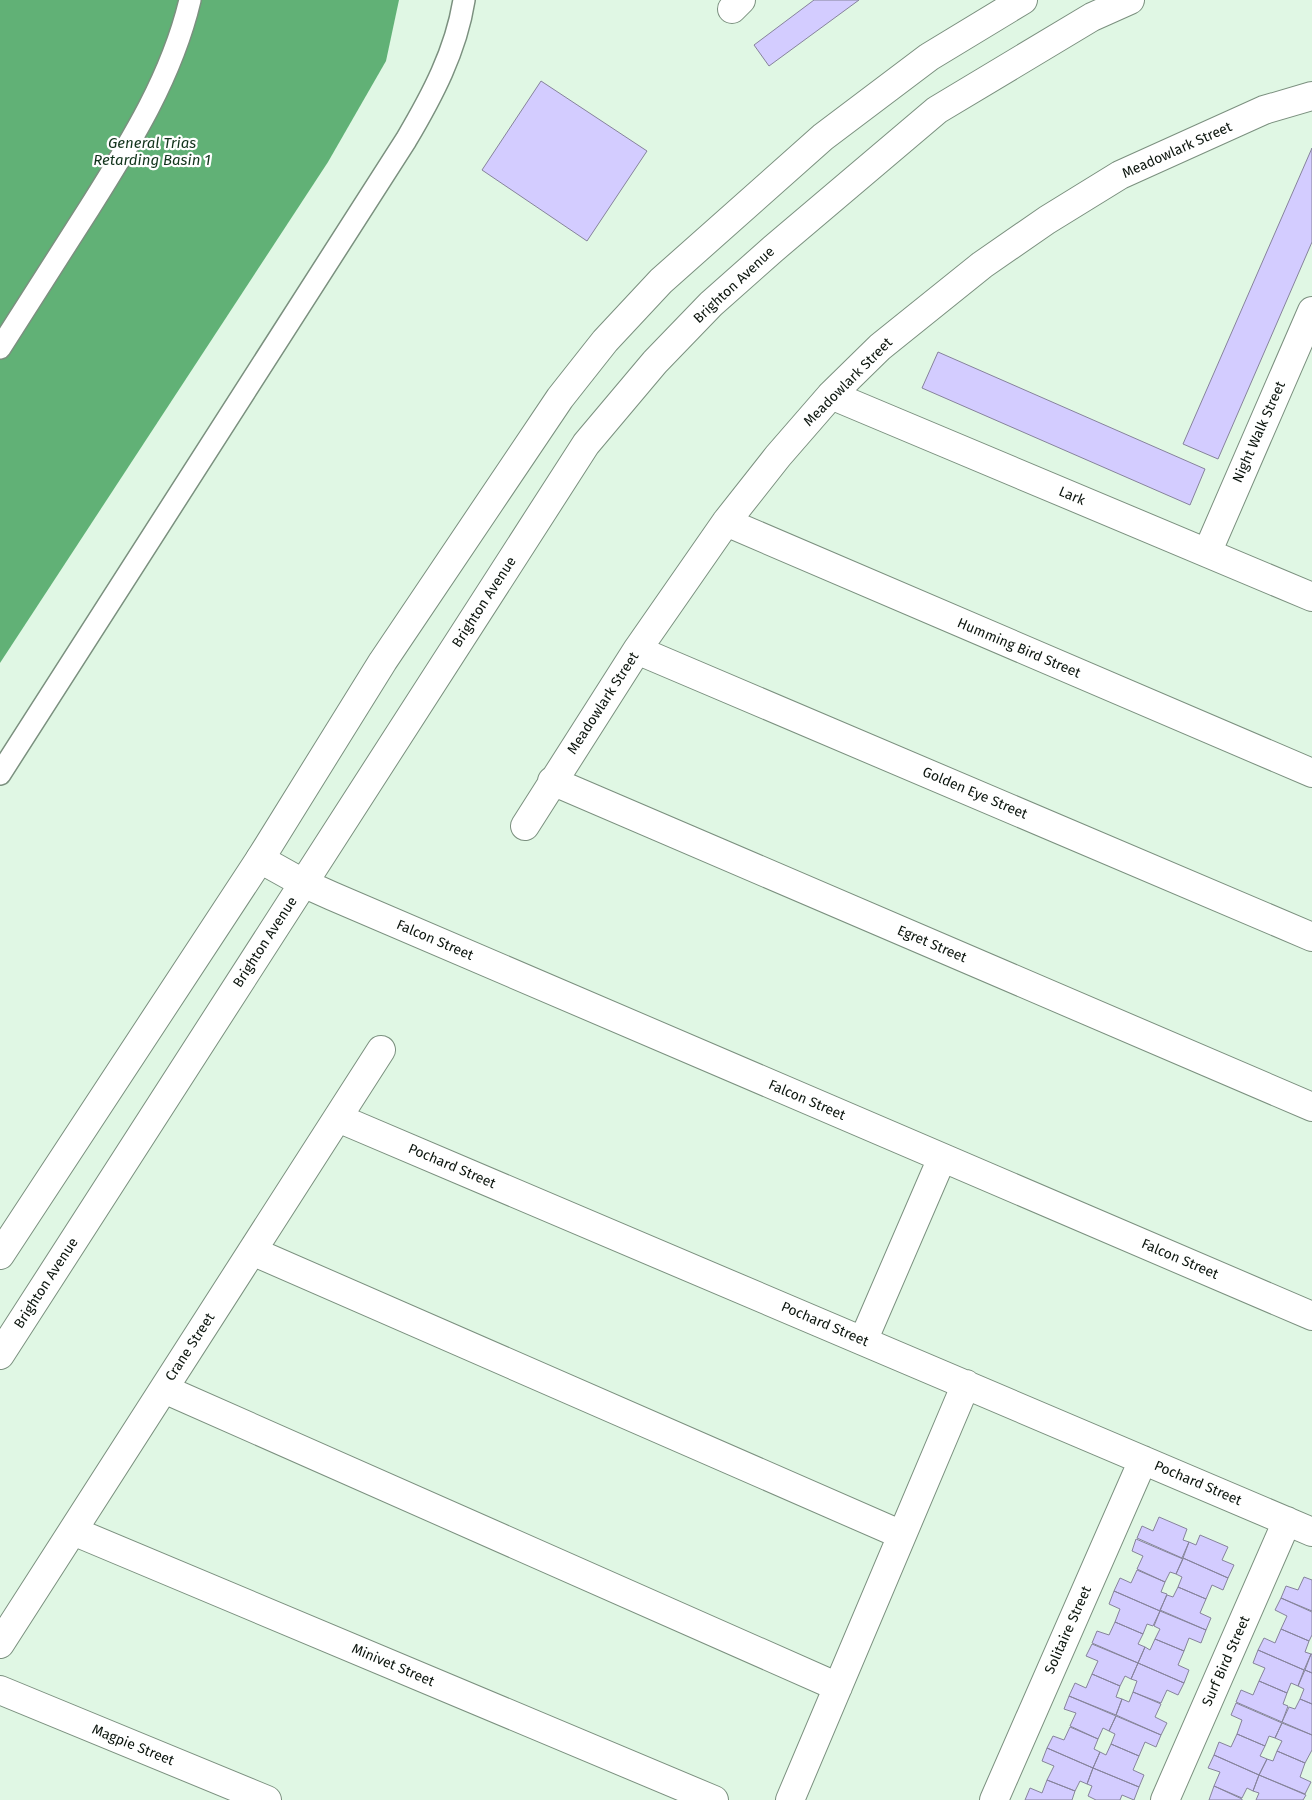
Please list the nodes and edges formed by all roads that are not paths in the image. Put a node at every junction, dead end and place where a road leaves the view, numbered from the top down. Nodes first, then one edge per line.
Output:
1 (190, 0) edge
2 (464, 0) edge
3 (1023, 0) edge
4 (1130, 0) edge
5 (1312, 96) edge
6 (1312, 311) edge
7 (0, 348) edge
8 (831, 394) junction
9 (726, 522) junction
10 (1206, 553) junction
11 (1312, 597) edge
12 (637, 650) junction
13 (1312, 773) edge
14 (0, 774) edge
15 (552, 781) junction
16 (524, 826) dead end
17 (260, 859) junction
18 (303, 883) junction
19 (1312, 937) edge
20 (381, 1050) dead end
21 (1312, 1107) edge
22 (338, 1118) junction
23 (942, 1158) junction
24 (252, 1250) junction
25 (0, 1255) edge
26 (1312, 1316) edge
27 (863, 1341) junction
28 (0, 1355) edge
29 (966, 1384) junction
30 (164, 1390) junction
31 (1143, 1460) junction
32 (1287, 1521) junction
33 (73, 1531) junction
34 (1312, 1532) edge
35 (902, 1535) junction
36 (0, 1644) edge
37 (838, 1687) junction
38 (0, 1690) edge
39 (267, 1800) edge
40 (714, 1800) edge
41 (790, 1800) edge
42 (994, 1800) edge
43 (1165, 1800) edge

1 - 7 lane
2 - 14 lane
3 - 17 street
4 - 18 street, Brighton Avenue
5 - 8 street, Meadowlark Street
6 - 10 street, Night Walk Street
8 - 9 street, Meadowlark Street
8 - 10 street, Lark
9 - 12 street, Meadowlark Street
9 - 13 street, Humming Bird Street
10 - 11 street, Lark
12 - 15 street, Meadowlark Street
12 - 19 street, Golden Eye Street
15 - 16 street, Meadowlark Street
15 - 21 street, Egret Street
17 - 18 street, Falcon Street
17 - 25 street
18 - 23 street, Falcon Street
18 - 28 street, Brighton Avenue
20 - 22 street, Crane Street
22 - 24 street, Crane Street
22 - 27 street, Pochard Street
23 - 26 street, Falcon Street
23 - 27 street
24 - 30 street, Crane Street
24 - 35 street
27 - 29 street, Pochard Street
29 - 31 street, Pochard Street
29 - 35 street
30 - 33 street, Crane Street
30 - 37 street
31 - 32 street, Pochard Street
31 - 42 street, Solitaire Street
32 - 34 street, Pochard Street
32 - 43 street, Surf Bird Street
33 - 36 street, Crane Street
33 - 40 street, Minivet Street
35 - 37 street
37 - 41 street
38 - 39 street, Magpie Street

